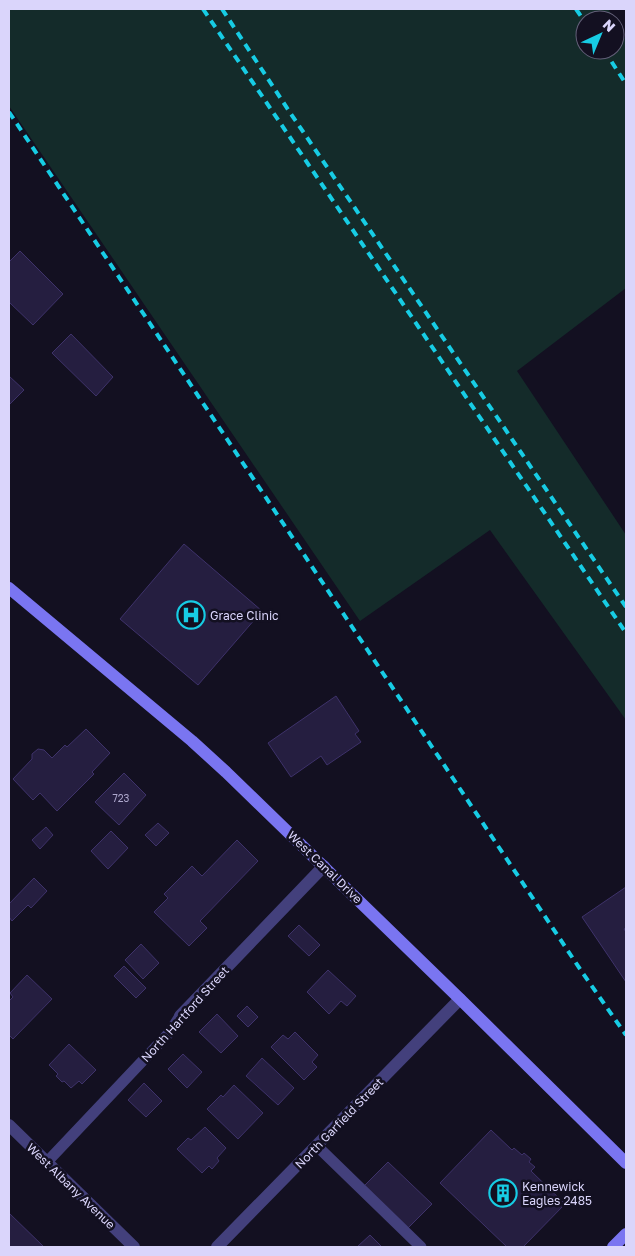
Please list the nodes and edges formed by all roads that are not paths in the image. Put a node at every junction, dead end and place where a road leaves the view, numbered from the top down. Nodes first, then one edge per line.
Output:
1 (9, 588) edge
2 (324, 866) junction
3 (460, 999) junction
4 (180, 1016) joint
5 (9, 1125) edge
6 (317, 1146) junction
7 (47, 1162) junction
8 (626, 1163) edge
9 (626, 1234) edge
10 (134, 1247) edge
11 (217, 1247) edge
12 (421, 1247) edge
13 (613, 1247) edge

1 - 2 street, West Canal Drive
2 - 3 street, West Canal Drive
2 - 4 street, North Hartford Street
3 - 6 street, North Garfield Street
3 - 8 street, West Canal Drive
4 - 7 lane, North Hartford Street
5 - 7 street, West Albany Avenue
6 - 11 street, North Garfield Street
6 - 12 lane
7 - 10 street, West Albany Avenue
9 - 13 street

